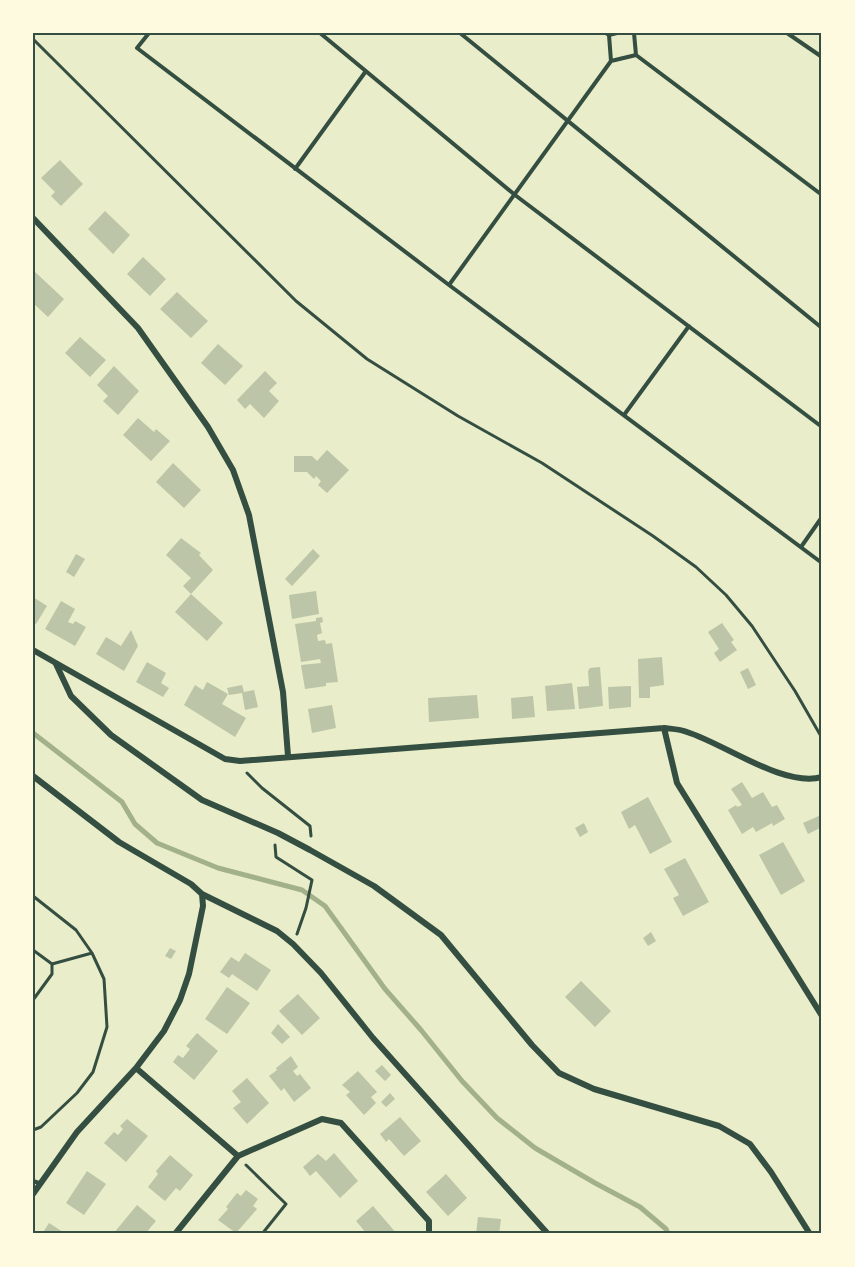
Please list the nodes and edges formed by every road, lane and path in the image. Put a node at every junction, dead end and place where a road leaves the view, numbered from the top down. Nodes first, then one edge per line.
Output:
1 (149, 33) edge
2 (320, 33) edge
3 (460, 33) edge
4 (617, 33) edge
5 (634, 33) edge
6 (787, 33) edge
7 (608, 34) edge
8 (33, 39) edge
9 (636, 55) junction
10 (822, 57) edge
11 (611, 61) junction
12 (366, 71) junction
13 (568, 121) junction
14 (296, 169) junction
15 (515, 195) junction
16 (822, 195) edge
17 (33, 218) edge
18 (449, 285) junction
19 (689, 326) junction
20 (822, 328) edge
21 (624, 415) junction
22 (822, 427) edge
23 (822, 517) edge
24 (801, 547) junction
25 (822, 563) edge
26 (33, 650) edge
27 (56, 664) junction
28 (664, 728) junction
29 (822, 738) edge
30 (288, 756) junction
31 (240, 761) junction
32 (33, 776) edge
33 (822, 777) edge
34 (278, 833) junction
35 (307, 848) junction
36 (202, 894) junction
37 (33, 896) edge
38 (293, 944) junction
39 (33, 950) edge
40 (92, 953) junction
41 (52, 964) junction
42 (33, 1000) edge
43 (822, 1016) edge
44 (136, 1068) junction
45 (33, 1130) edge
46 (237, 1156) junction
47 (36, 1182) edge
48 (33, 1194) edge
49 (175, 1234) edge
50 (262, 1234) edge
51 (429, 1234) edge
52 (548, 1234) edge
53 (810, 1234) edge

1 - 14 lane
2 - 12 lane
3 - 13 lane
4 - 7 lane
5 - 9 lane
6 - 10 lane
7 - 11 lane
8 - 29 path
9 - 11 lane
9 - 16 lane
11 - 13 lane
12 - 14 lane
12 - 15 lane
13 - 15 lane
13 - 20 lane
14 - 18 lane
15 - 18 lane
15 - 19 lane
17 - 30 street
18 - 21 lane
19 - 21 lane
19 - 22 lane
21 - 24 lane
23 - 24 lane
24 - 25 lane
26 - 27 street
27 - 31 street
27 - 34 street
28 - 30 street
28 - 33 street
28 - 43 street
30 - 31 street
31 - 35 path
32 - 36 street
34 - 35 street
34 - 38 path
35 - 53 street
36 - 38 street
36 - 44 street
37 - 40 path
38 - 52 street
39 - 41 path
40 - 41 path
40 - 45 path
41 - 42 path
44 - 46 street
44 - 47 street
46 - 49 street
46 - 50 path
46 - 51 street
47 - 48 street

